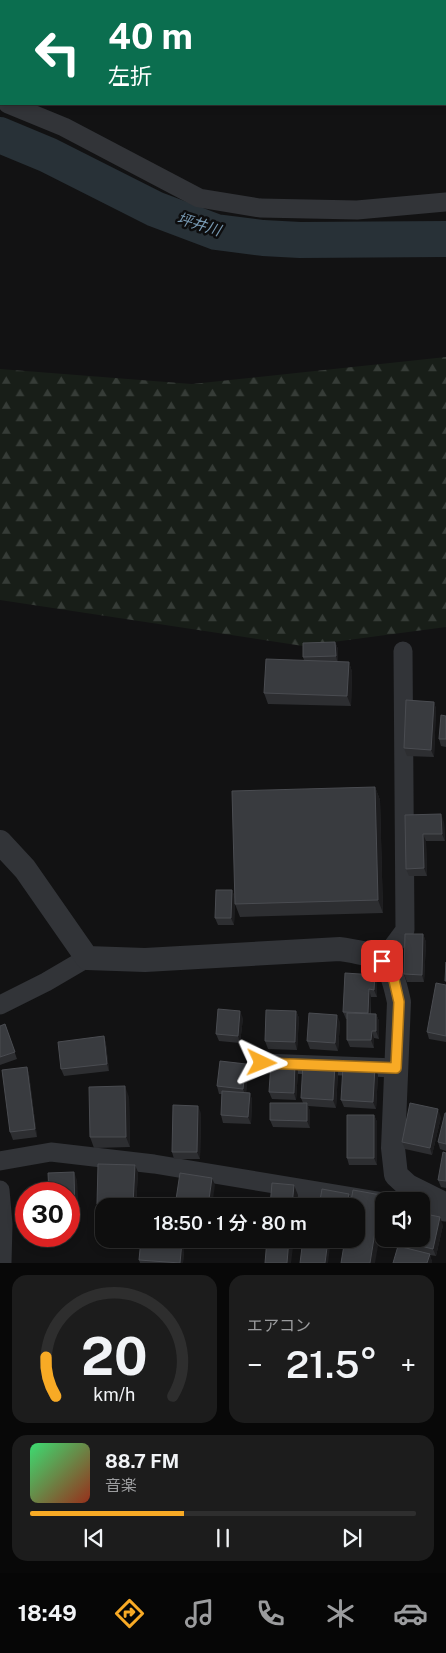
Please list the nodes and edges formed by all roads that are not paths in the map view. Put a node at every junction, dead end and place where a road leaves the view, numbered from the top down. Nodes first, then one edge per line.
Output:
1 (10, 105) edge
2 (446, 202) edge
3 (402, 651) dead end
4 (0, 842) edge
5 (87, 958) junction
6 (382, 961) junction
7 (0, 1004) edge
8 (262, 1063) dead end
9 (396, 1068) junction
10 (0, 1161) edge
11 (0, 1190) edge
12 (375, 1201) edge
13 (446, 1205) edge
14 (430, 1209) edge
15 (446, 1212) edge
16 (2, 1263) edge

1 - 2 street
3 - 6 street
4 - 5 street
5 - 6 street
5 - 7 street
6 - 9 street
8 - 9 street
9 - 13 street
10 - 12 street
11 - 16 street
14 - 15 street

